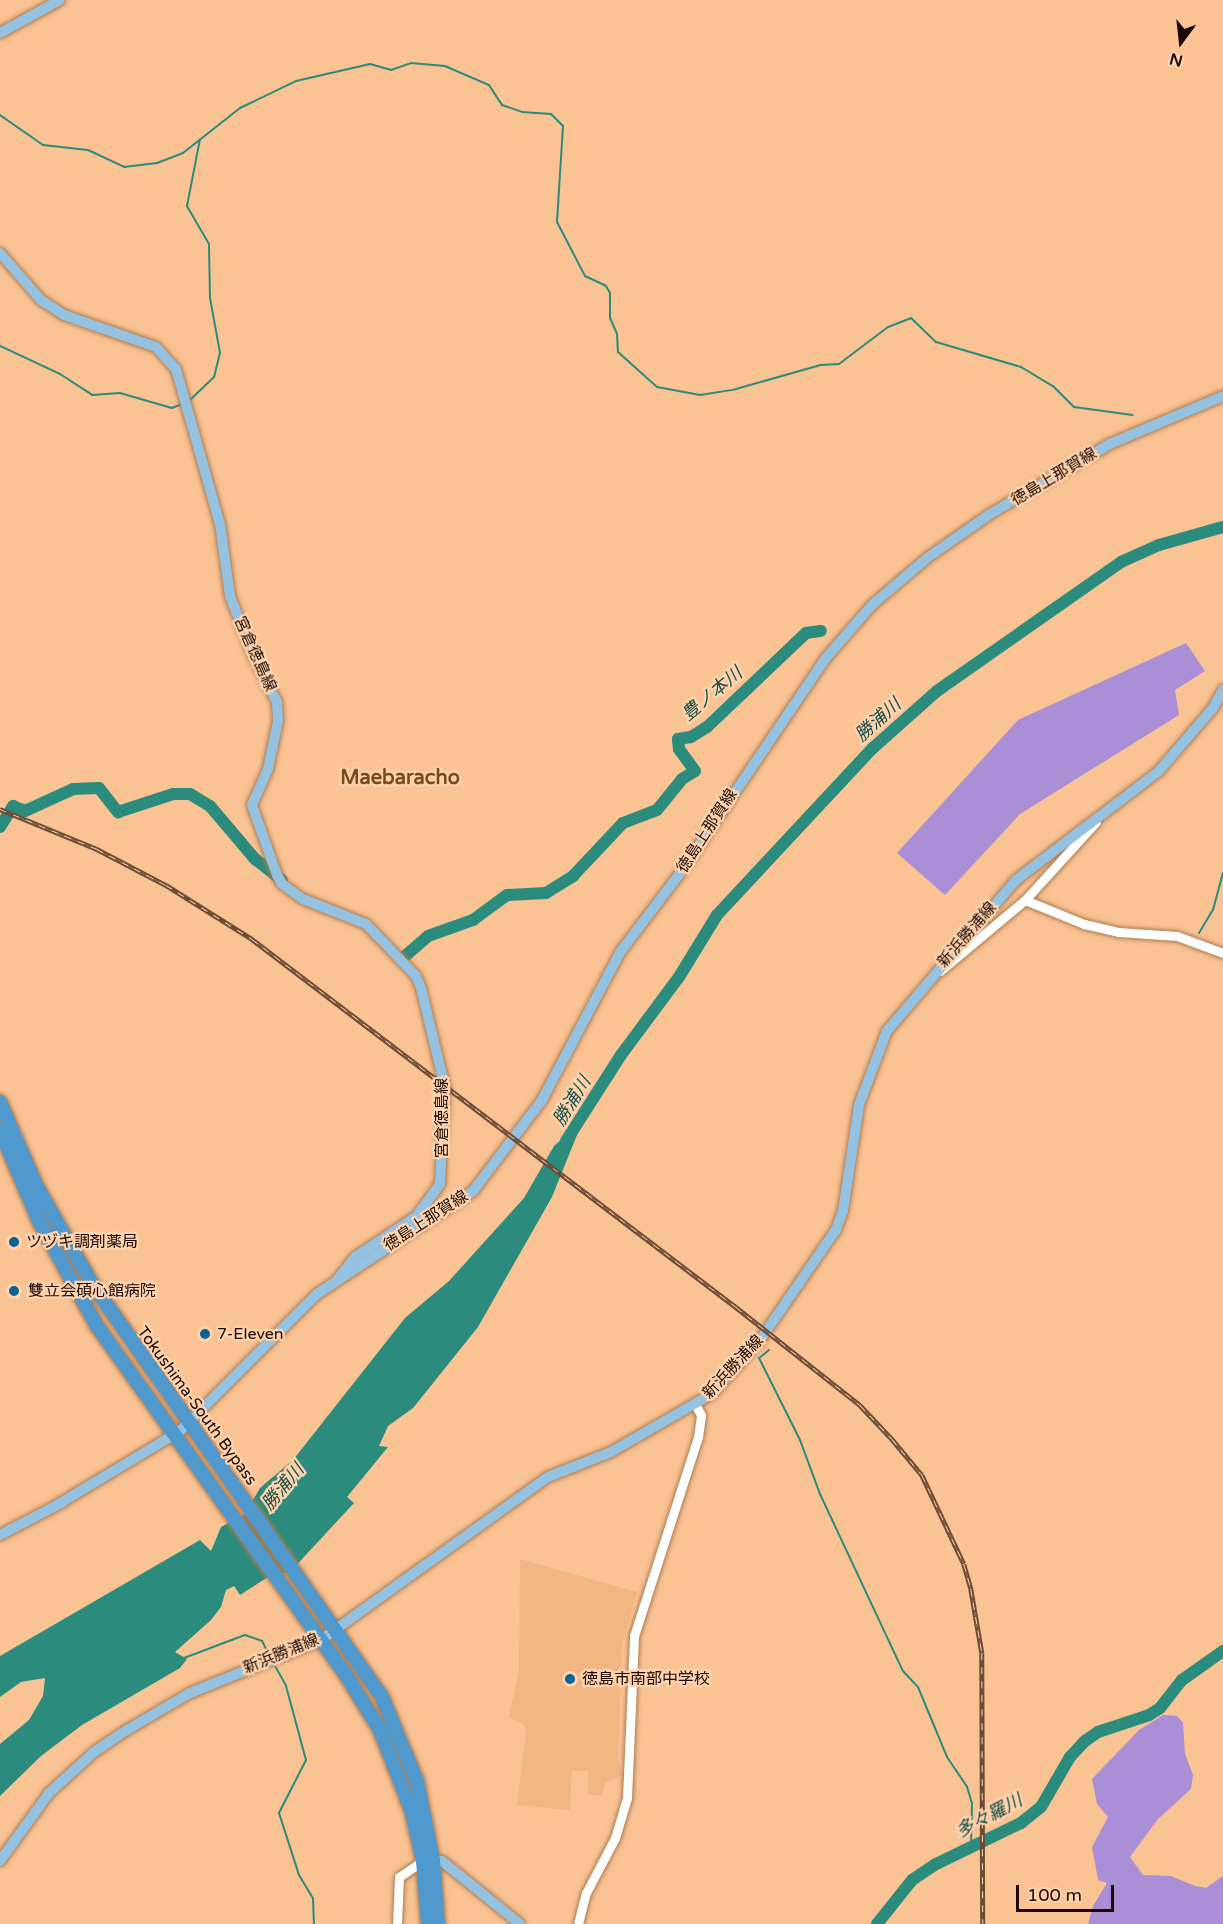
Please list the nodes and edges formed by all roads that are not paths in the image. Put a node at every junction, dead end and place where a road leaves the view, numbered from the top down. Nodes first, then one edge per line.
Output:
1 (60, 0) edge
2 (0, 33) edge
3 (0, 253) edge
4 (1223, 396) edge
5 (1223, 690) edge
6 (1098, 818) junction
7 (1025, 900) junction
8 (1223, 953) edge
9 (933, 975) junction
10 (0, 1102) edge
11 (0, 1130) edge
12 (23, 1171) junction
13 (30, 1188) junction
14 (338, 1279) junction
15 (696, 1406) junction
16 (184, 1434) junction
17 (0, 1535) edge
18 (334, 1625) junction
19 (318, 1636) junction
20 (380, 1730) junction
21 (0, 1860) edge
22 (428, 1860) junction
23 (397, 1924) edge
24 (428, 1924) edge
25 (438, 1924) edge
26 (520, 1924) edge
27 (578, 1924) edge

1 - 2 main road
3 - 14 main road, 宮倉徳島線
4 - 14 main road, 徳島上那賀線
5 - 6 main road, 新浜勝浦線
6 - 7 street
6 - 9 main road, 新浜勝浦線
7 - 8 street
7 - 9 street
9 - 15 main road, 新浜勝浦線
10 - 12 highway, Tokushima-South Bypass
11 - 12 highway, Tokushima-South Bypass
12 - 13 highway, Tokushima-South Bypass
13 - 16 highway, Tokushima-South Bypass
13 - 16 highway, Tokushima-South Bypass
14 - 16 main road, 徳島上那賀線
15 - 18 main road, 新浜勝浦線
15 - 27 street
16 - 17 main road, 徳島上那賀線
16 - 18 highway, Tokushima-South Bypass
16 - 19 highway, Tokushima-South Bypass
18 - 19 main road, 新浜勝浦線
18 - 20 highway
18 - 22 highway, Tokushima-South Bypass
19 - 20 highway, Tokushima-South Bypass
19 - 21 main road, 新浜勝浦線
20 - 22 highway, Tokushima-South Bypass
22 - 23 street
22 - 24 highway, Tokushima-South Bypass
22 - 25 highway, Tokushima-South Bypass
22 - 26 main road

